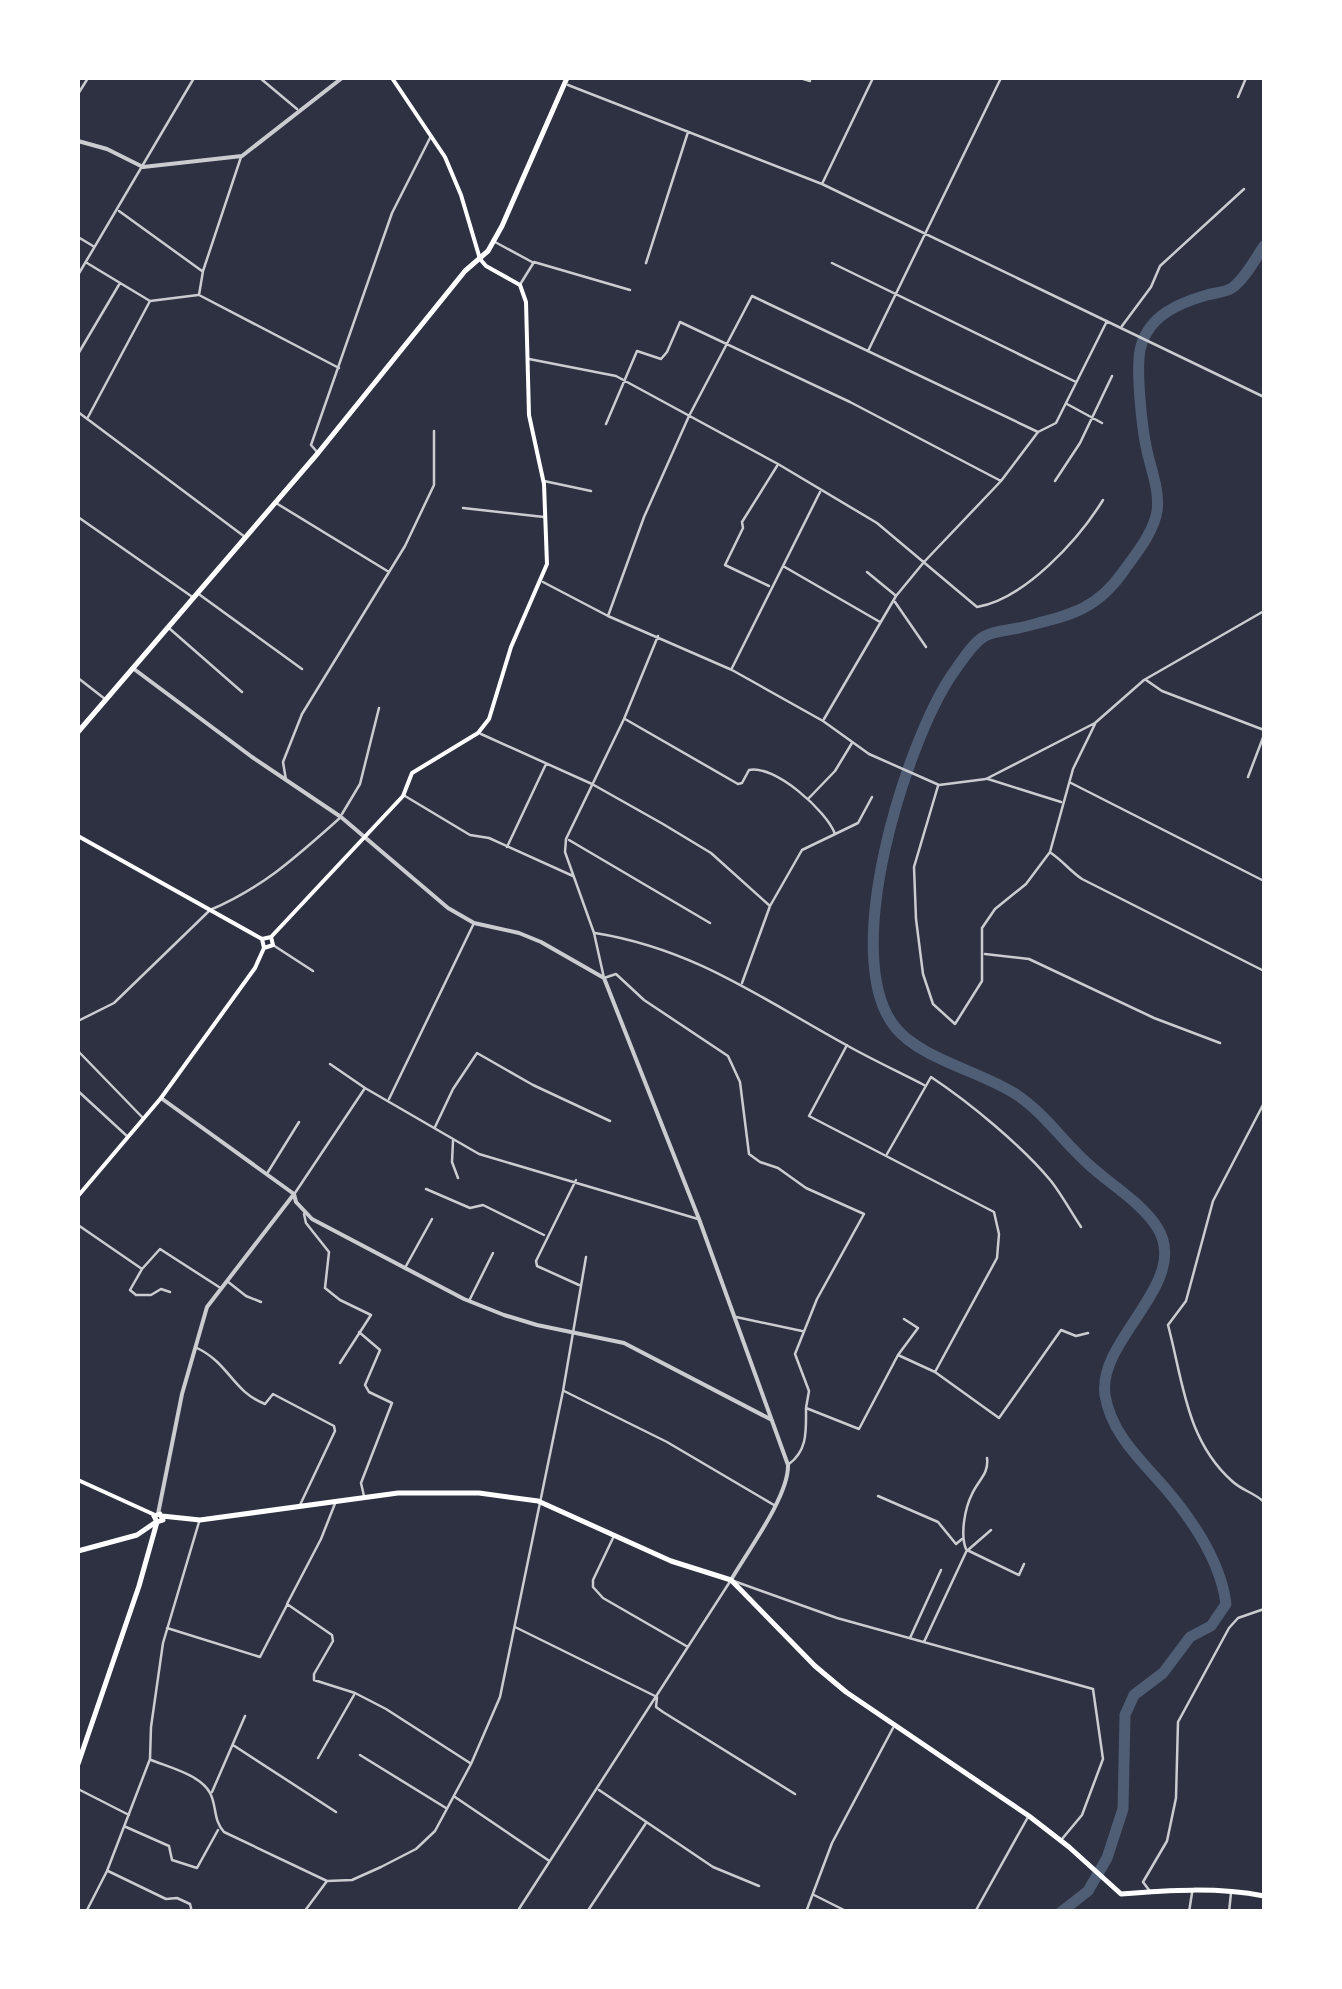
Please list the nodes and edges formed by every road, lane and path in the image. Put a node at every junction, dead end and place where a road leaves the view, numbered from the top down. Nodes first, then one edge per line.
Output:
1 (88, 78) edge
2 (194, 78) edge
3 (260, 78) edge
4 (342, 78) edge
5 (392, 78) edge
6 (800, 78) edge
7 (873, 78) edge
8 (1001, 78) edge
9 (1246, 78) edge
10 (565, 80) edge
11 (810, 81) dead end
12 (78, 94) edge
13 (1238, 96) dead end
14 (298, 110) junction
15 (689, 131) junction
16 (431, 135) junction
17 (78, 141) edge
18 (242, 156) junction
19 (142, 167) junction
20 (822, 184) junction
21 (1244, 189) dead end
22 (117, 209) junction
23 (925, 232) junction
24 (78, 237) edge
25 (494, 241) junction
26 (94, 247) junction
27 (480, 259) junction
28 (86, 262) junction
29 (534, 262) junction
30 (646, 262) dead end
31 (832, 263) dead end
32 (203, 272) junction
33 (78, 275) edge
34 (121, 282) junction
35 (520, 284) junction
36 (630, 290) dead end
37 (199, 294) junction
38 (896, 294) junction
39 (150, 301) junction
40 (1107, 321) junction
41 (1121, 327) junction
42 (727, 345) junction
43 (868, 352) junction
44 (78, 354) edge
45 (528, 358) junction
46 (339, 368) junction
47 (1112, 376) dead end
48 (625, 381) junction
49 (1076, 382) junction
50 (1264, 397) edge
51 (1066, 402) junction
52 (78, 412) edge
53 (689, 416) junction
54 (1091, 418) junction
55 (86, 419) junction
56 (1102, 423) dead end
57 (606, 424) dead end
58 (434, 432) dead end
59 (1038, 432) junction
60 (318, 454) junction
61 (778, 464) junction
62 (1002, 480) junction
63 (543, 481) junction
64 (1055, 481) dead end
65 (821, 489) junction
66 (591, 491) dead end
67 (1103, 500) dead end
68 (275, 502) junction
69 (463, 508) dead end
70 (78, 516) edge
71 (546, 517) junction
72 (247, 538) junction
73 (924, 562) junction
74 (782, 565) junction
75 (390, 572) junction
76 (867, 572) dead end
77 (542, 581) junction
78 (771, 587) junction
79 (196, 596) junction
80 (895, 599) junction
81 (1264, 612) edge
82 (608, 616) junction
83 (880, 623) junction
84 (169, 628) junction
85 (658, 636) junction
86 (926, 647) dead end
87 (134, 669) junction
88 (302, 669) dead end
89 (732, 670) junction
90 (78, 678) edge
91 (1144, 680) junction
92 (242, 692) dead end
93 (106, 700) junction
94 (379, 708) dead end
95 (624, 718) junction
96 (823, 720) junction
97 (1095, 723) junction
98 (78, 732) edge
99 (1264, 732) edge
100 (478, 733) junction
101 (853, 742) junction
102 (547, 762) junction
103 (1248, 777) dead end
104 (986, 779) junction
105 (286, 780) junction
106 (1070, 783) junction
107 (592, 784) junction
108 (939, 784) junction
109 (403, 796) junction
110 (872, 796) dead end
111 (808, 799) junction
112 (1063, 803) junction
113 (341, 817) junction
114 (835, 834) junction
115 (78, 836) edge
116 (566, 838) junction
117 (364, 839) junction
118 (507, 847) junction
119 (1050, 852) junction
120 (574, 876) junction
121 (1264, 880) edge
122 (770, 906) junction
123 (208, 911) junction
124 (710, 922) dead end
125 (474, 923) junction
126 (594, 933) junction
127 (271, 937) junction
128 (262, 939) junction
129 (273, 946) junction
130 (264, 948) junction
131 (984, 954) junction
132 (312, 971) dead end
133 (1264, 971) edge
134 (604, 978) junction
135 (742, 983) junction
136 (78, 1020) edge
137 (1220, 1043) dead end
138 (847, 1045) junction
139 (78, 1051) edge
140 (330, 1064) dead end
141 (924, 1085) junction
142 (365, 1088) junction
143 (78, 1091) edge
144 (162, 1098) junction
145 (388, 1100) junction
146 (1264, 1103) edge
147 (144, 1119) junction
148 (610, 1120) dead end
149 (299, 1122) dead end
150 (434, 1128) junction
151 (128, 1137) junction
152 (454, 1140) junction
153 (887, 1154) junction
154 (267, 1174) junction
155 (458, 1178) dead end
156 (576, 1180) junction
157 (426, 1189) dead end
158 (294, 1194) junction
159 (78, 1196) edge
160 (305, 1213) junction
161 (432, 1219) dead end
162 (699, 1220) junction
163 (78, 1225) edge
164 (1081, 1228) dead end
165 (546, 1236) junction
166 (493, 1253) dead end
167 (586, 1258) dead end
168 (405, 1268) junction
169 (142, 1269) junction
170 (226, 1280) junction
171 (580, 1286) junction
172 (220, 1288) junction
173 (170, 1292) dead end
174 (469, 1301) junction
175 (262, 1302) dead end
176 (735, 1317) junction
177 (904, 1319) dead end
178 (572, 1331) junction
179 (802, 1331) junction
180 (359, 1332) junction
181 (1088, 1333) dead end
182 (195, 1348) junction
183 (898, 1355) junction
184 (340, 1362) dead end
185 (935, 1372) junction
186 (563, 1391) junction
187 (806, 1408) junction
188 (770, 1419) junction
189 (987, 1458) dead end
190 (788, 1465) junction
191 (78, 1480) edge
192 (878, 1496) dead end
193 (364, 1497) junction
194 (336, 1500) junction
195 (538, 1501) junction
196 (1264, 1502) edge
197 (300, 1505) junction
198 (774, 1505) junction
199 (158, 1518) junction
200 (200, 1520) junction
201 (991, 1530) dead end
202 (615, 1535) junction
203 (962, 1539) junction
204 (956, 1544) junction
205 (967, 1550) junction
206 (78, 1552) edge
207 (1024, 1564) dead end
208 (942, 1570) dead end
209 (731, 1580) junction
210 (288, 1604) junction
211 (1264, 1609) edge
212 (514, 1626) junction
213 (167, 1628) junction
214 (909, 1639) junction
215 (923, 1644) junction
216 (690, 1647) junction
217 (355, 1694) junction
218 (657, 1697) junction
219 (245, 1716) dead end
220 (895, 1724) junction
221 (232, 1745) junction
222 (360, 1755) dead end
223 (318, 1758) dead end
224 (150, 1759) junction
225 (78, 1764) edge
226 (471, 1764) junction
227 (78, 1789) edge
228 (598, 1789) junction
229 (211, 1794) junction
230 (795, 1794) dead end
231 (454, 1796) junction
232 (447, 1809) junction
233 (336, 1812) dead end
234 (129, 1816) junction
235 (1029, 1816) junction
236 (647, 1822) junction
237 (124, 1827) junction
238 (219, 1828) junction
239 (1061, 1840) junction
240 (549, 1861) junction
241 (107, 1870) junction
242 (328, 1881) junction
243 (759, 1886) dead end
244 (1150, 1892) junction
245 (1192, 1892) junction
246 (1232, 1892) junction
247 (813, 1894) junction
248 (1264, 1896) edge
249 (86, 1912) edge
250 (192, 1912) edge
251 (304, 1912) edge
252 (516, 1912) edge
253 (586, 1912) edge
254 (806, 1912) edge
255 (848, 1912) edge
256 (975, 1912) edge
257 (1189, 1912) edge
258 (1229, 1912) edge

1 - 12 street
2 - 19 street
3 - 14 street
4 - 14 street
5 - 16 main road
6 - 11 street
7 - 20 street
8 - 23 street
9 - 13 street
10 - 15 street
10 - 25 main road
14 - 18 street
15 - 20 street
15 - 30 street
16 - 27 main road
16 - 46 street
17 - 19 street
18 - 19 street
18 - 32 street
19 - 22 street
20 - 23 street
21 - 41 street
22 - 26 street
22 - 32 street
23 - 38 street
23 - 40 street
24 - 26 street
25 - 27 main road
25 - 29 street
26 - 28 street
27 - 35 main road
27 - 60 main road
28 - 33 street
28 - 34 street
29 - 35 street
29 - 36 street
31 - 38 street
32 - 37 street
34 - 39 street
34 - 44 street
35 - 45 main road
37 - 39 street
37 - 46 street
38 - 43 street
38 - 49 street
39 - 55 street
40 - 41 street
40 - 49 street
41 - 50 street
42 - 43 street
42 - 48 street
42 - 53 street
42 - 62 street
43 - 59 street
45 - 48 street
45 - 63 main road
46 - 60 street
47 - 54 street
48 - 53 street
48 - 57 street
49 - 51 street
51 - 54 street
51 - 59 street
52 - 55 street
53 - 61 street
53 - 82 street
54 - 56 street
54 - 64 street
55 - 72 street
58 - 75 street
59 - 62 street
60 - 68 main road
61 - 65 street
61 - 78 street
62 - 73 street
63 - 66 street
63 - 71 main road
65 - 73 street
65 - 74 street
67 - 73 street
68 - 72 main road
68 - 75 street
69 - 71 street
70 - 79 street
71 - 77 main road
72 - 79 main road
73 - 80 street
74 - 78 street
74 - 83 street
75 - 105 street
76 - 80 street
77 - 82 street
77 - 100 main road
78 - 89 street
79 - 84 main road
79 - 88 street
80 - 83 street
80 - 86 street
81 - 91 street
82 - 85 street
83 - 96 street
84 - 87 main road
84 - 92 street
85 - 89 street
85 - 95 street
87 - 93 main road
87 - 105 street
89 - 96 street
90 - 93 street
91 - 97 street
91 - 99 street
93 - 98 main road
94 - 113 street
95 - 107 street
95 - 111 street
96 - 101 street
97 - 104 street
97 - 106 street
99 - 103 street
100 - 102 street
100 - 109 main road
101 - 108 street
101 - 111 street
102 - 107 street
102 - 118 street
104 - 108 street
104 - 112 street
105 - 113 street
106 - 112 street
106 - 121 street
107 - 116 street
107 - 122 street
108 - 131 street
109 - 117 main road
109 - 118 street
110 - 114 street
111 - 114 street
112 - 119 street
113 - 117 street
113 - 123 street
114 - 122 street
115 - 123 main road
116 - 120 street
116 - 124 street
117 - 125 street
117 - 127 main road
118 - 120 street
119 - 131 street
119 - 133 street
120 - 126 street
122 - 135 street
123 - 128 main road
123 - 136 street
125 - 134 street
125 - 145 street
126 - 134 street
126 - 135 street
127 - 128 main road
127 - 129 main road
128 - 130 main road
129 - 130 main road
129 - 132 street
130 - 144 main road
131 - 137 street
134 - 162 street
134 - 179 street
135 - 138 street
138 - 141 street
138 - 153 street
139 - 147 street
140 - 142 street
141 - 153 street
141 - 164 street
142 - 145 street
142 - 158 street
143 - 151 street
144 - 147 main road
144 - 154 street
145 - 150 street
146 - 196 street
147 - 151 main road
148 - 150 street
149 - 154 street
150 - 152 street
151 - 159 main road
152 - 155 street
152 - 156 street
153 - 185 street
154 - 158 street
156 - 162 street
156 - 165 street
157 - 165 street
158 - 160 street
158 - 170 street
160 - 168 street
160 - 180 street
161 - 168 street
162 - 176 street
163 - 169 street
165 - 171 street
166 - 174 street
167 - 171 street
168 - 174 street
169 - 172 street
169 - 173 street
170 - 172 street
170 - 175 street
171 - 178 street
172 - 182 street
174 - 178 street
176 - 179 street
176 - 188 street
177 - 183 street
178 - 186 street
178 - 188 street
179 - 187 street
180 - 184 street
180 - 193 street
181 - 185 street
182 - 197 street
182 - 199 street
183 - 185 street
183 - 187 street
186 - 195 street
186 - 198 street
187 - 190 street
188 - 190 street
189 - 203 street
190 - 198 street
191 - 199 main road
192 - 204 street
193 - 194 main road
193 - 195 main road
194 - 197 main road
194 - 210 street
195 - 202 main road
195 - 212 street
197 - 200 main road
198 - 209 street
199 - 200 main road
199 - 206 main road
199 - 225 main road
200 - 213 street
201 - 205 street
202 - 209 main road
202 - 216 street
203 - 204 street
203 - 205 street
204 - 205 street
205 - 207 street
205 - 215 street
208 - 214 street
209 - 214 street
209 - 216 street
209 - 220 main road
210 - 213 street
210 - 217 street
211 - 244 street
212 - 218 street
212 - 226 street
213 - 224 street
214 - 215 street
215 - 239 street
216 - 218 street
217 - 223 street
217 - 226 street
218 - 228 street
218 - 230 street
219 - 221 street
220 - 235 main road
220 - 247 street
221 - 229 street
221 - 233 street
222 - 232 street
224 - 229 street
224 - 234 street
226 - 231 street
227 - 234 street
228 - 236 street
228 - 240 street
229 - 238 street
231 - 232 street
231 - 240 street
232 - 242 street
234 - 237 street
235 - 239 main road
235 - 256 street
236 - 243 street
236 - 253 street
237 - 238 street
237 - 241 street
238 - 242 street
239 - 244 main road
240 - 252 street
241 - 249 street
241 - 250 street
242 - 251 street
244 - 245 main road
245 - 246 main road
245 - 257 street
246 - 248 main road
246 - 258 street
247 - 254 street
247 - 255 street

